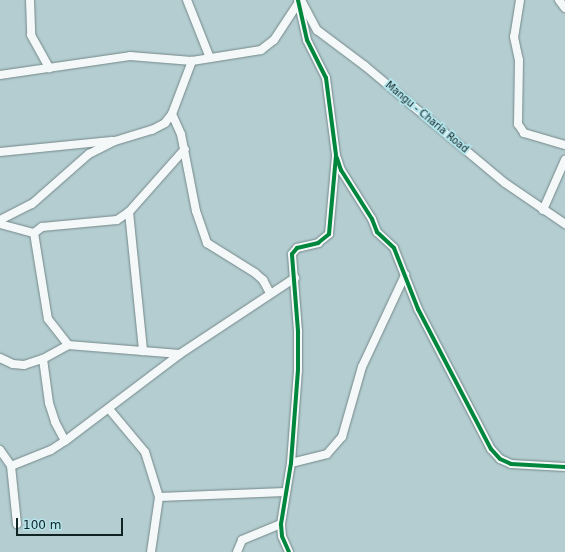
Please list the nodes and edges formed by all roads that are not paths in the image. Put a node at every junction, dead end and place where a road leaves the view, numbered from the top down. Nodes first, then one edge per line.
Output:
1 (30, 0) edge
2 (187, 0) edge
3 (520, 0) edge
4 (559, 0) edge
5 (299, 1) edge
6 (565, 8) edge
7 (210, 58) junction
8 (192, 61) junction
9 (49, 68) junction
10 (0, 75) edge
11 (172, 114) junction
12 (115, 141) junction
13 (565, 145) edge
14 (185, 148) junction
15 (0, 152) edge
16 (336, 155) junction
17 (565, 160) edge
18 (543, 210) junction
19 (129, 212) junction
20 (0, 220) edge
21 (0, 224) edge
22 (565, 224) edge
23 (34, 232) junction
24 (405, 275) junction
25 (295, 278) junction
26 (270, 293) junction
27 (68, 344) junction
28 (143, 351) junction
29 (180, 354) junction
30 (0, 358) edge
31 (43, 359) junction
32 (109, 409) junction
33 (65, 441) junction
34 (0, 450) edge
35 (291, 463) junction
36 (11, 466) junction
37 (565, 467) edge
38 (285, 492) junction
39 (158, 497) junction
40 (17, 524) dead end
41 (281, 524) junction
42 (151, 552) edge
43 (237, 552) edge
44 (289, 552) edge

1 - 9 street
2 - 7 street
3 - 13 street
4 - 6 street
5 - 7 street
5 - 16 street
5 - 18 street, Mangu - Charia Road
7 - 8 street
8 - 9 street
8 - 11 street
9 - 10 street
11 - 12 street
11 - 14 street
12 - 15 street
12 - 20 street
14 - 19 street
14 - 26 street
16 - 24 street
16 - 25 street
17 - 18 street
18 - 22 street, Mangu - Charia Road
19 - 23 street
19 - 28 street
21 - 23 street
23 - 27 street
24 - 35 street
24 - 37 street
25 - 26 street
25 - 35 street
26 - 29 street
27 - 28 street
27 - 31 street
28 - 29 street
29 - 32 street
30 - 31 street
31 - 33 street
32 - 33 street
32 - 39 street
33 - 36 street
34 - 36 street
35 - 38 street
36 - 40 street
38 - 39 street
38 - 41 street
39 - 42 street
41 - 43 street
41 - 44 street

